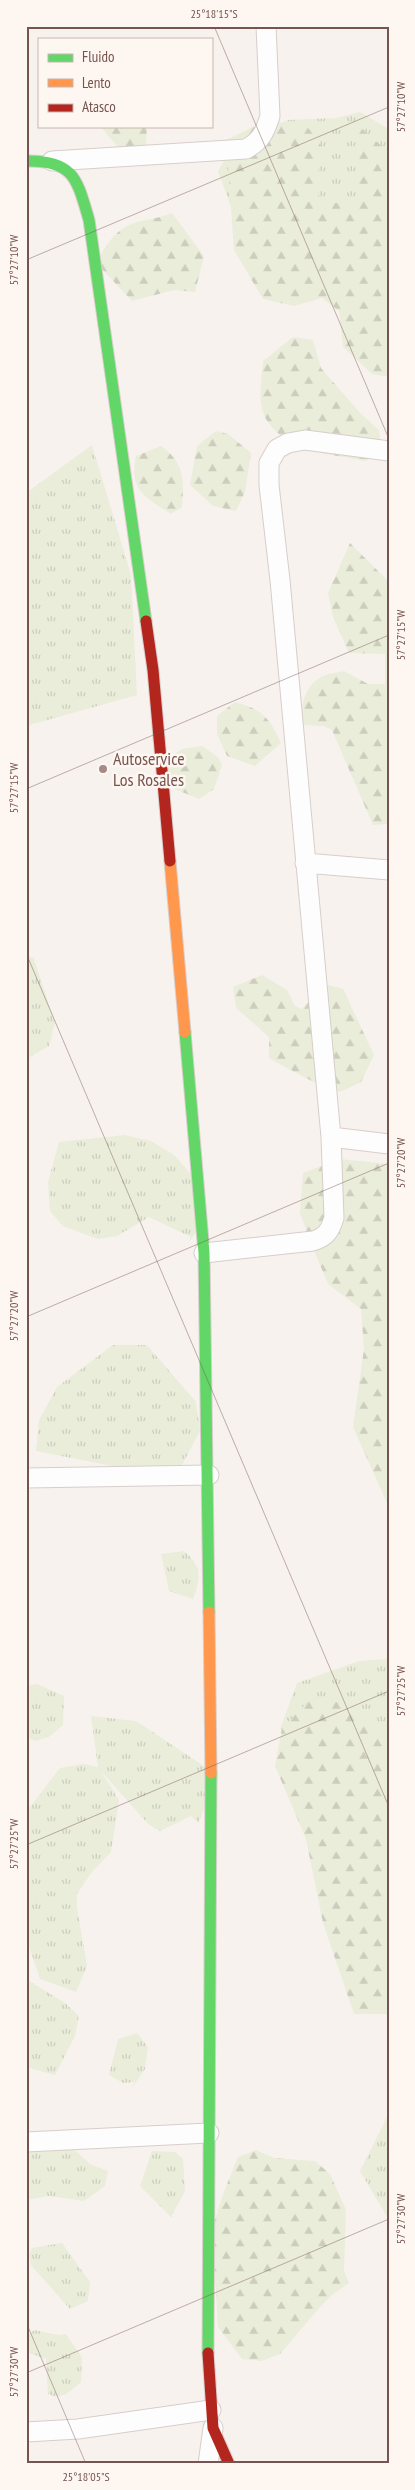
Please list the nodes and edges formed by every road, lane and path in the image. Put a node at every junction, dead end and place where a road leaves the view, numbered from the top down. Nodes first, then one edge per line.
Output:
1 (266, 26) edge
2 (26, 161) edge
3 (52, 161) junction
4 (389, 451) edge
5 (305, 863) junction
6 (389, 870) edge
7 (331, 1137) junction
8 (389, 1144) edge
9 (204, 1253) junction
10 (209, 1475) junction
11 (26, 1478) edge
12 (209, 2133) junction
13 (26, 2142) edge
14 (212, 2419) junction
15 (26, 2432) edge
16 (208, 2464) edge
17 (229, 2464) edge

1 - 3 street
2 - 3 main road
3 - 9 main road
4 - 5 street
5 - 6 street
5 - 7 street
7 - 8 street
7 - 9 street
9 - 10 main road
10 - 11 street
10 - 12 main road
12 - 13 street
12 - 14 main road
14 - 15 street
14 - 16 street
14 - 17 main road

